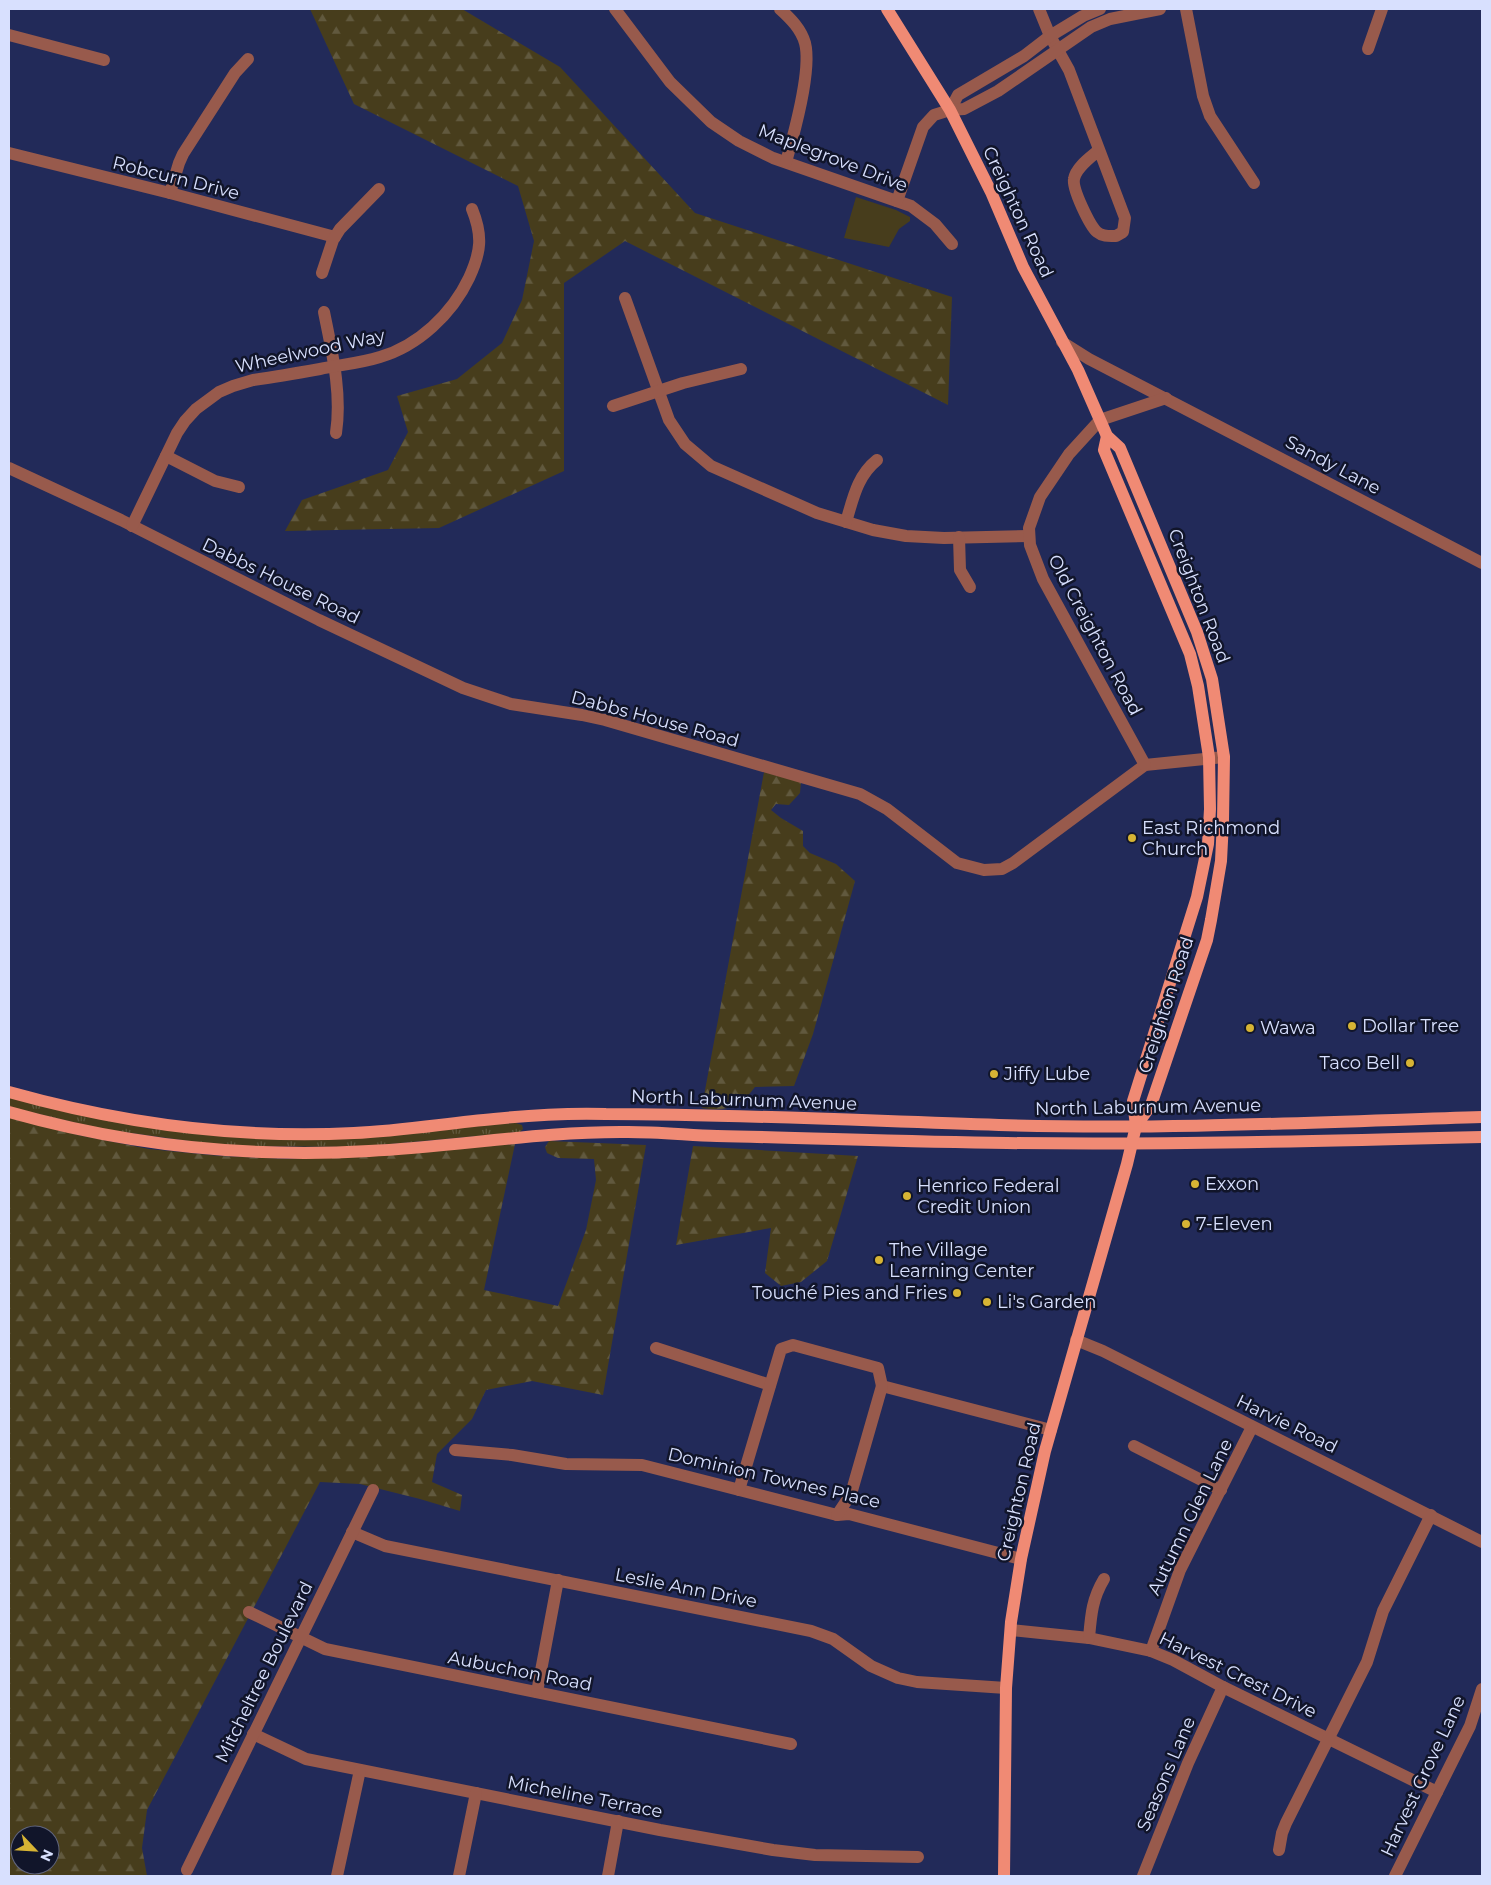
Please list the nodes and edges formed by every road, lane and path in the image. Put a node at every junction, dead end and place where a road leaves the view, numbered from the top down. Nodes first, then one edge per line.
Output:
1 (780, 9) edge
2 (887, 9) edge
3 (1039, 9) edge
4 (1100, 9) edge
5 (1160, 9) edge
6 (1186, 9) edge
7 (1382, 9) edge
8 (618, 13) edge
9 (9, 34) edge
10 (1050, 36) junction
11 (1058, 49) junction
12 (1368, 49) dead end
13 (248, 59) dead end
14 (104, 60) dead end
15 (950, 110) junction
16 (1099, 150) junction
17 (9, 153) edge
18 (786, 162) junction
19 (1254, 183) dead end
20 (379, 189) dead end
21 (170, 193) junction
22 (897, 201) junction
23 (472, 209) dead end
24 (335, 237) junction
25 (952, 244) dead end
26 (322, 273) dead end
27 (625, 298) dead end
28 (324, 312) dead end
29 (1062, 342) junction
30 (334, 366) junction
31 (741, 370) dead end
32 (657, 391) junction
33 (1166, 398) junction
34 (613, 406) dead end
35 (1100, 420) junction
36 (336, 433) dead end
37 (1107, 436) junction
38 (166, 456) junction
39 (877, 460) dead end
40 (9, 468) edge
41 (238, 488) dead end
42 (846, 522) junction
43 (132, 526) junction
44 (1028, 536) junction
45 (959, 537) junction
46 (1482, 563) edge
47 (970, 586) dead end
48 (1209, 757) junction
49 (1224, 757) junction
50 (1146, 765) junction
51 (9, 1092) edge
52 (9, 1112) edge
53 (1482, 1117) edge
54 (1136, 1126) junction
55 (1482, 1137) edge
56 (1132, 1144) junction
57 (1076, 1340) junction
58 (656, 1348) dead end
59 (770, 1385) junction
60 (882, 1386) junction
61 (1252, 1427) junction
62 (1051, 1430) junction
63 (1134, 1446) dead end
64 (456, 1450) dead end
65 (373, 1490) dead end
66 (739, 1490) junction
67 (1221, 1490) junction
68 (837, 1515) junction
69 (1431, 1516) junction
70 (352, 1532) junction
71 (1482, 1542) edge
72 (1021, 1559) junction
73 (1104, 1579) dead end
74 (558, 1580) junction
75 (249, 1612) dead end
76 (1010, 1630) junction
77 (300, 1638) junction
78 (1089, 1638) junction
79 (1150, 1651) junction
80 (1223, 1687) junction
81 (1006, 1688) junction
82 (1482, 1689) edge
83 (537, 1692) junction
84 (253, 1734) junction
85 (1328, 1738) junction
86 (791, 1744) dead end
87 (360, 1770) junction
88 (1438, 1792) junction
89 (476, 1793) junction
90 (618, 1822) junction
91 (1279, 1850) dead end
92 (918, 1856) dead end
93 (187, 1870) dead end
94 (337, 1876) edge
95 (459, 1876) edge
96 (608, 1876) edge
97 (1004, 1876) edge
98 (1143, 1876) edge
99 (1395, 1876) edge

1 - 18 street
2 - 15 main road, Creighton Road
3 - 10 street
4 - 10 street
5 - 11 street
6 - 19 street
7 - 12 street
8 - 18 street, Maplegrove Drive
9 - 14 street
10 - 11 street
10 - 15 street
11 - 15 street
11 - 16 street
13 - 21 street
15 - 22 street
15 - 29 main road, Creighton Road
16 - 16 street
17 - 21 street, Robcurn Drive
18 - 22 street, Maplegrove Drive
20 - 24 street
21 - 24 street, Robcurn Drive
22 - 25 street, Maplegrove Drive
23 - 30 street, Wheelwood Way
24 - 26 street
27 - 32 street
28 - 30 street
29 - 33 street, Sandy Lane
29 - 35 main road, Creighton Road
30 - 36 street
30 - 38 street, Wheelwood Way
31 - 32 street
32 - 34 street
32 - 42 street
33 - 35 street
33 - 46 street, Sandy Lane
35 - 37 main road, Creighton Road
35 - 44 street, Old Creighton Road
37 - 48 main road, Creighton Road
37 - 49 main road, Creighton Road
38 - 41 street
38 - 43 street, Wheelwood Way
39 - 42 street
40 - 43 street, Dabbs House Road
42 - 45 street
43 - 50 street, Dabbs House Road
44 - 45 street
44 - 50 street, Old Creighton Road
45 - 47 street
48 - 49 street, Dabbs House Road
48 - 50 street, Dabbs House Road
48 - 54 main road, Creighton Road
49 - 54 main road, Creighton Road
51 - 54 main road, North Laburnum Avenue
52 - 56 main road, North Laburnum Avenue
53 - 54 main road, North Laburnum Avenue
54 - 56 main road, Creighton Road
55 - 56 main road, North Laburnum Avenue
56 - 57 main road, Creighton Road
57 - 61 street, Harvie Road
57 - 62 main road, Creighton Road
58 - 59 street
59 - 60 street
59 - 66 street
60 - 62 street
60 - 68 street
61 - 67 street, Autumn Glen Lane
61 - 69 street, Harvie Road
62 - 72 main road, Creighton Road
63 - 67 street
64 - 66 street, Dominion Townes Place
65 - 70 street, Mitcheltree Boulevard
66 - 68 street, Dominion Townes Place
67 - 79 street, Autumn Glen Lane
68 - 72 street, Dominion Townes Place
69 - 71 street, Harvie Road
69 - 85 street
70 - 74 street, Leslie Ann Drive
70 - 77 street, Mitcheltree Boulevard
72 - 76 main road, Creighton Road
73 - 78 street
74 - 81 street, Leslie Ann Drive
74 - 83 street
75 - 77 street, Aubuchon Road
76 - 78 street, Harvest Crest Drive
76 - 81 main road, Creighton Road
77 - 83 street, Aubuchon Road
77 - 84 street, Mitcheltree Boulevard
78 - 79 street, Harvest Crest Drive
79 - 80 street, Harvest Crest Drive
80 - 85 street, Harvest Crest Drive
80 - 98 street, Seasons Lane
81 - 97 main road, Creighton Road
82 - 88 street, Harvest Grove Lane
83 - 86 street, Aubuchon Road
84 - 87 street, Micheline Terrace
84 - 93 street, Mitcheltree Boulevard
85 - 88 street, Harvest Crest Drive
85 - 91 street
87 - 89 street, Micheline Terrace
87 - 94 street
88 - 99 street, Harvest Grove Lane
89 - 90 street, Micheline Terrace
89 - 95 street
90 - 92 street, Micheline Terrace
90 - 96 street

